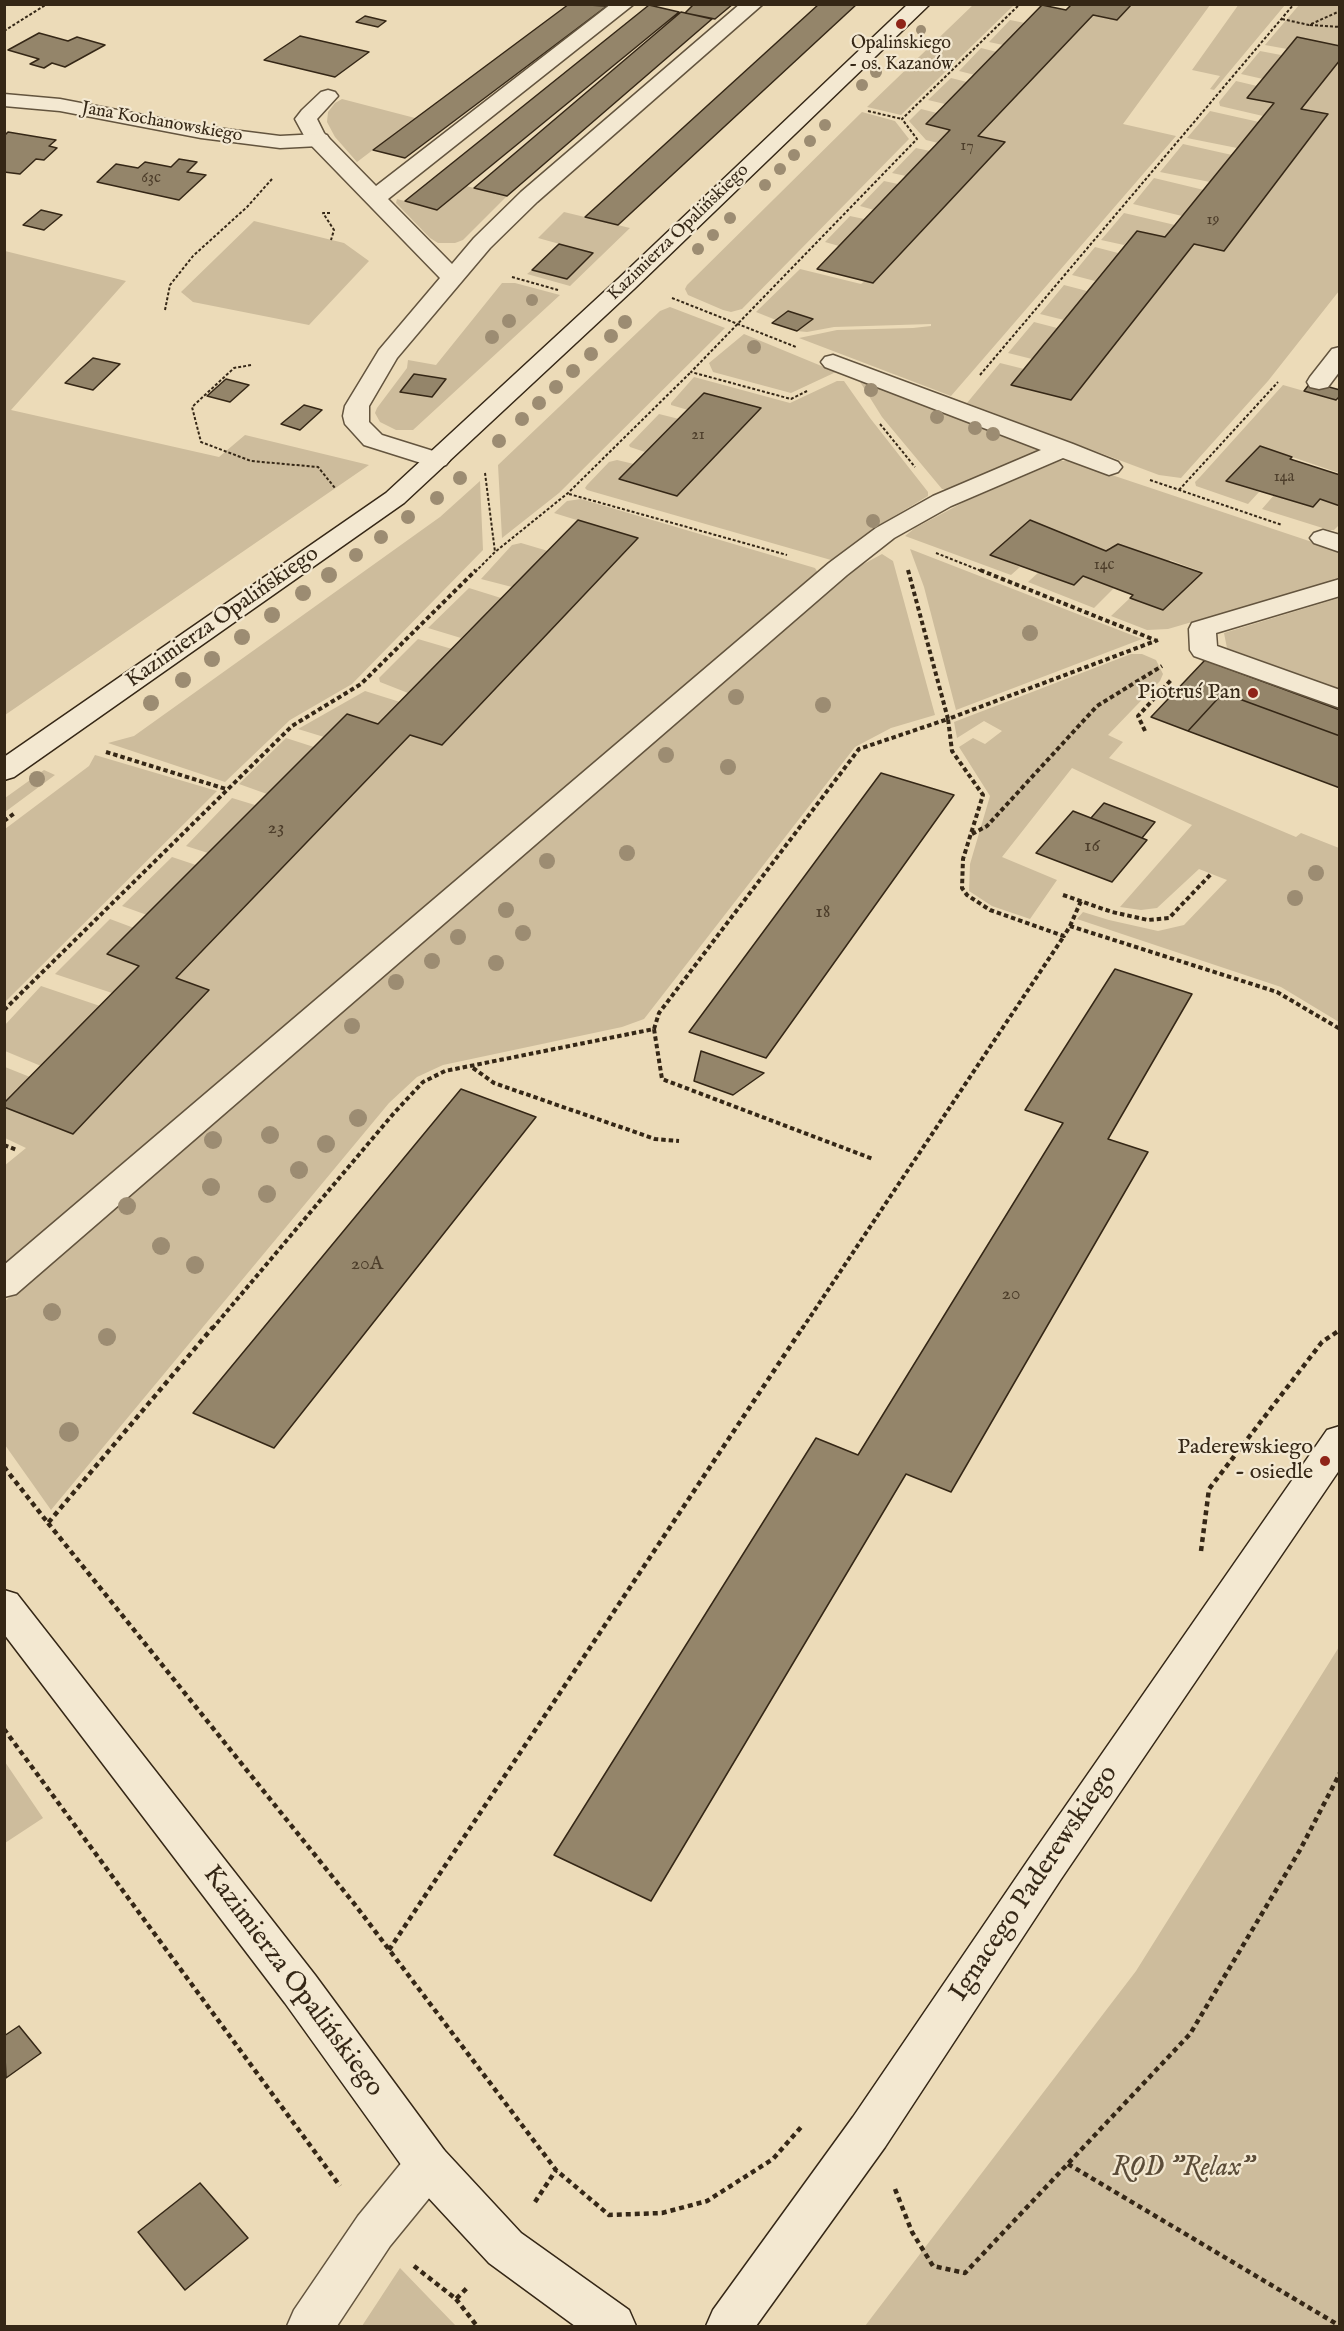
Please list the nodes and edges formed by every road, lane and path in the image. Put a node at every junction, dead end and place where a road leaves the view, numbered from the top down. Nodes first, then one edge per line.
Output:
1 (47, 4) edge
2 (624, 4) edge
3 (753, 4) edge
4 (920, 4) edge
5 (1020, 4) edge
6 (1294, 4) edge
7 (1340, 12) edge
8 (1282, 19) junction
9 (1310, 25) junction
10 (1340, 27) edge
11 (4, 31) edge
12 (328, 96) dead end
13 (4, 100) edge
14 (859, 108) dead end
15 (902, 119) junction
16 (319, 140) junction
17 (293, 142) junction
18 (375, 198) junction
19 (476, 249) junction
20 (427, 251) junction
21 (512, 277) dead end
22 (453, 278) junction
23 (563, 291) dead end
24 (670, 297) dead end
25 (165, 310) dead end
26 (736, 324) junction
27 (780, 341) dead end
28 (1340, 354) edge
29 (251, 365) dead end
30 (844, 368) junction
31 (691, 372) junction
32 (974, 382) dead end
33 (1319, 382) dead end
34 (1271, 389) dead end
35 (1064, 449) junction
36 (437, 460) junction
37 (1109, 466) dead end
38 (485, 472) dead end
39 (1142, 478) dead end
40 (1179, 490) junction
41 (568, 494) junction
42 (341, 496) dead end
43 (942, 501) junction
44 (1285, 525) dead end
45 (885, 533) junction
46 (756, 547) dead end
47 (495, 552) junction
48 (913, 586) dead end
49 (1340, 587) edge
50 (1155, 640) dead end
51 (1204, 650) junction
52 (1112, 655) dead end
53 (1182, 668) junction
54 (1340, 700) edge
55 (948, 719) junction
56 (1145, 731) dead end
57 (96, 748) dead end
58 (4, 771) edge
59 (226, 789) junction
60 (971, 834) junction
61 (1211, 874) dead end
62 (1063, 895) dead end
63 (1081, 901) junction
64 (1070, 926) junction
65 (1064, 936) junction
66 (4, 1010) edge
67 (654, 1029) junction
68 (1340, 1029) edge
69 (472, 1067) junction
70 (679, 1141) dead end
71 (4, 1144) edge
72 (17, 1150) dead end
73 (873, 1159) dead end
74 (4, 1285) edge
75 (1340, 1440) edge
76 (4, 1467) edge
77 (48, 1523) junction
78 (4, 1605) edge
79 (4, 1729) edge
80 (1340, 1773) edge
81 (389, 1950) junction
82 (808, 2120) dead end
83 (869, 2132) junction
84 (1068, 2164) junction
85 (428, 2165) junction
86 (556, 2170) junction
87 (374, 2231) junction
88 (505, 2248) junction
89 (456, 2300) junction
90 (310, 2326) edge
91 (477, 2326) edge
92 (613, 2326) edge
93 (729, 2326) edge
94 (1340, 2326) edge

1 - 11 path
2 - 18 street
3 - 19 street
4 - 36 street, Kazimierza Opalińskiego
5 - 15 path
6 - 8 path
7 - 9 path
8 - 9 path
8 - 32 path
9 - 10 path
12 - 16 street
13 - 17 street, Jana Kochanowskiego
14 - 15 path
15 - 26 path
16 - 17 street, Jana Kochanowskiego
16 - 18 street
17 - 25 path
18 - 20 street
19 - 20 street
19 - 22 street
20 - 22 street
21 - 23 path
22 - 36 street
24 - 26 path
26 - 27 path
26 - 31 path
28 - 33 street
29 - 42 path
30 - 31 path
30 - 35 street
30 - 43 path
31 - 41 path
34 - 40 path
35 - 37 street
35 - 43 street
36 - 58 street, Kazimierza Opalińskiego
38 - 47 path
39 - 40 path
40 - 44 path
41 - 46 path
41 - 47 path
43 - 45 street
45 - 50 path
45 - 74 street
47 - 59 path
48 - 55 path
49 - 51 street
51 - 53 path
51 - 54 street
52 - 55 path
53 - 56 path
53 - 60 path
55 - 60 path
55 - 67 path
57 - 59 path
59 - 66 path
60 - 65 path
61 - 63 path
62 - 63 path
63 - 64 path
64 - 65 path
64 - 68 path
65 - 81 path
67 - 69 path
67 - 73 path
69 - 70 path
69 - 77 path
71 - 72 path
75 - 83 street, Ignacego Paderewskiego
76 - 77 path
77 - 81 path
78 - 85 street, Kazimierza Opalińskiego
79 - 87 path
80 - 84 path
81 - 86 path
82 - 86 path
83 - 84 path
83 - 93 street, Ignacego Paderewskiego
84 - 94 path
85 - 87 street
85 - 88 street, Kazimierza Opalińskiego
86 - 88 path
87 - 89 path
87 - 90 street
88 - 89 path
88 - 92 street, Kazimierza Opalińskiego
89 - 91 path

